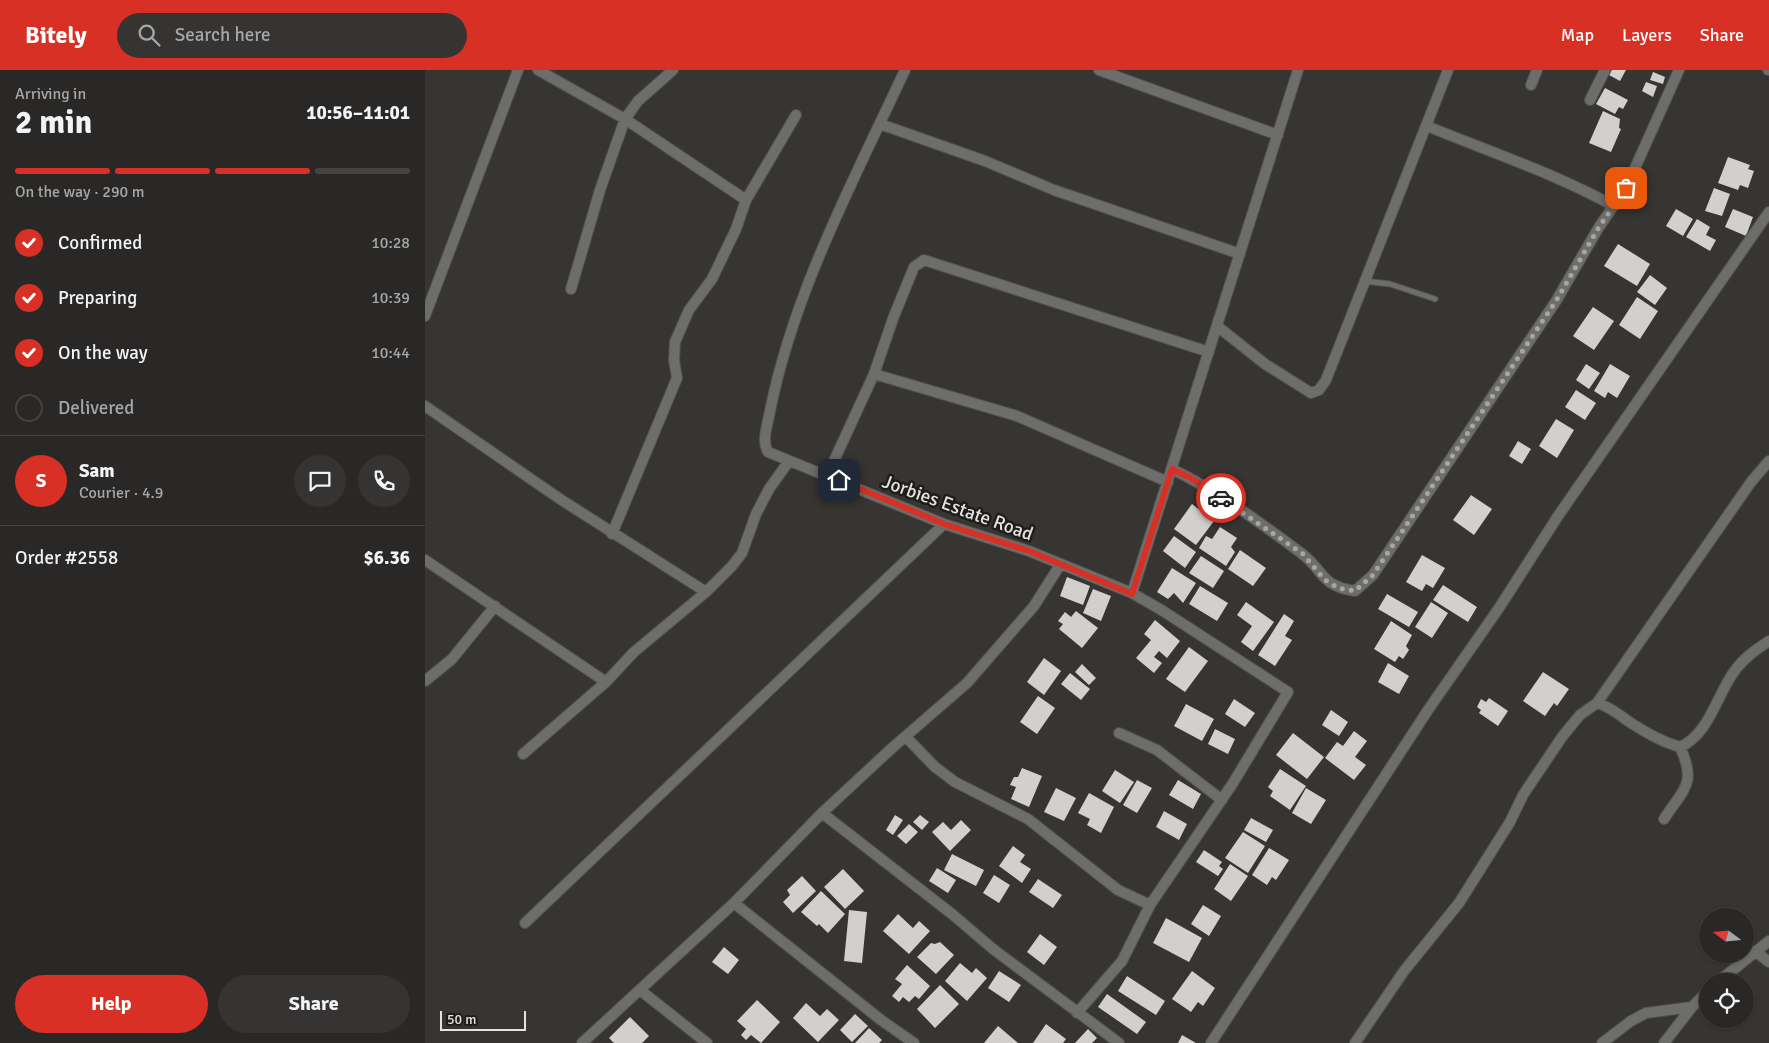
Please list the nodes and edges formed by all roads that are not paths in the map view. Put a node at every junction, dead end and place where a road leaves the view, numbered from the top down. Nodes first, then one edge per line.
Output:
1 (518, 70) edge
2 (538, 70) edge
3 (673, 70) edge
4 (905, 70) edge
5 (1099, 70) edge
6 (1298, 70) edge
7 (1449, 70) edge
8 (1537, 70) edge
9 (1605, 70) edge
10 (1679, 70) edge
11 (1531, 85) dead end
12 (1590, 100) dead end
13 (796, 115) dead end
14 (625, 119) junction
15 (880, 124) junction
16 (1427, 126) junction
17 (1277, 135) junction
18 (747, 200) junction
19 (1614, 206) junction
20 (1769, 212) edge
21 (1240, 254) junction
22 (1364, 281) junction
23 (571, 289) dead end
24 (1435, 299) dead end
25 (425, 316) edge
26 (1217, 326) junction
27 (1209, 352) junction
28 (874, 374) junction
29 (425, 406) edge
30 (1769, 461) edge
31 (789, 462) junction
32 (1172, 469) junction
33 (827, 476) junction
34 (1167, 482) junction
35 (944, 524) junction
36 (612, 534) junction
37 (425, 560) edge
38 (1060, 565) junction
39 (706, 592) junction
40 (1132, 594) junction
41 (495, 606) junction
42 (1769, 641) edge
43 (425, 681) edge
44 (606, 682) junction
45 (1597, 704) junction
46 (1119, 733) dead end
47 (906, 737) junction
48 (1681, 747) junction
49 (523, 754) dead end
50 (1222, 800) junction
51 (822, 813) junction
52 (1664, 819) dead end
53 (735, 903) junction
54 (1150, 905) junction
55 (525, 923) dead end
56 (1769, 941) edge
57 (1755, 951) junction
58 (1769, 962) edge
59 (1729, 973) edge
60 (639, 990) junction
61 (1699, 1000) edge
62 (1692, 1007) junction
63 (1077, 1012) junction
64 (582, 1043) edge
65 (707, 1043) edge
66 (914, 1043) edge
67 (1119, 1043) edge
68 (1211, 1043) edge
69 (1355, 1043) edge
70 (1602, 1043) edge
71 (1664, 1043) edge

1 - 25 street
2 - 14 street
3 - 14 street
4 - 15 street
5 - 17 street
6 - 17 street
7 - 16 street
8 - 11 street
9 - 12 street
10 - 19 street
13 - 18 street
14 - 18 street
14 - 23 street
15 - 21 street
15 - 31 street, Jorbies Estate Road
16 - 19 street
16 - 22 street
17 - 21 street
18 - 36 street
19 - 32 street
20 - 68 street
21 - 26 street
22 - 24 lane
22 - 26 street
26 - 27 street
27 - 28 street
27 - 32 street
28 - 33 street
28 - 34 street
29 - 36 street
30 - 45 street
31 - 33 street, Jorbies Estate Road
31 - 39 street
32 - 34 street
33 - 35 street, Jorbies Estate Road
34 - 40 street
35 - 38 street, Jorbies Estate Road
35 - 55 street
36 - 39 street
37 - 41 street
38 - 40 street, Jorbies Estate Road
38 - 47 street
39 - 44 street
40 - 50 street, Jorbies Estate Road
41 - 43 street
41 - 44 street
42 - 48 street
44 - 49 street
45 - 48 street
45 - 69 street
46 - 50 street
47 - 51 street
47 - 54 street
48 - 52 street
50 - 54 street
51 - 53 street
51 - 63 street
53 - 60 street
53 - 66 street
54 - 63 street
56 - 57 street
57 - 58 street
57 - 59 street
60 - 64 street
60 - 65 street
61 - 62 street
62 - 70 street
62 - 71 street
63 - 67 street

